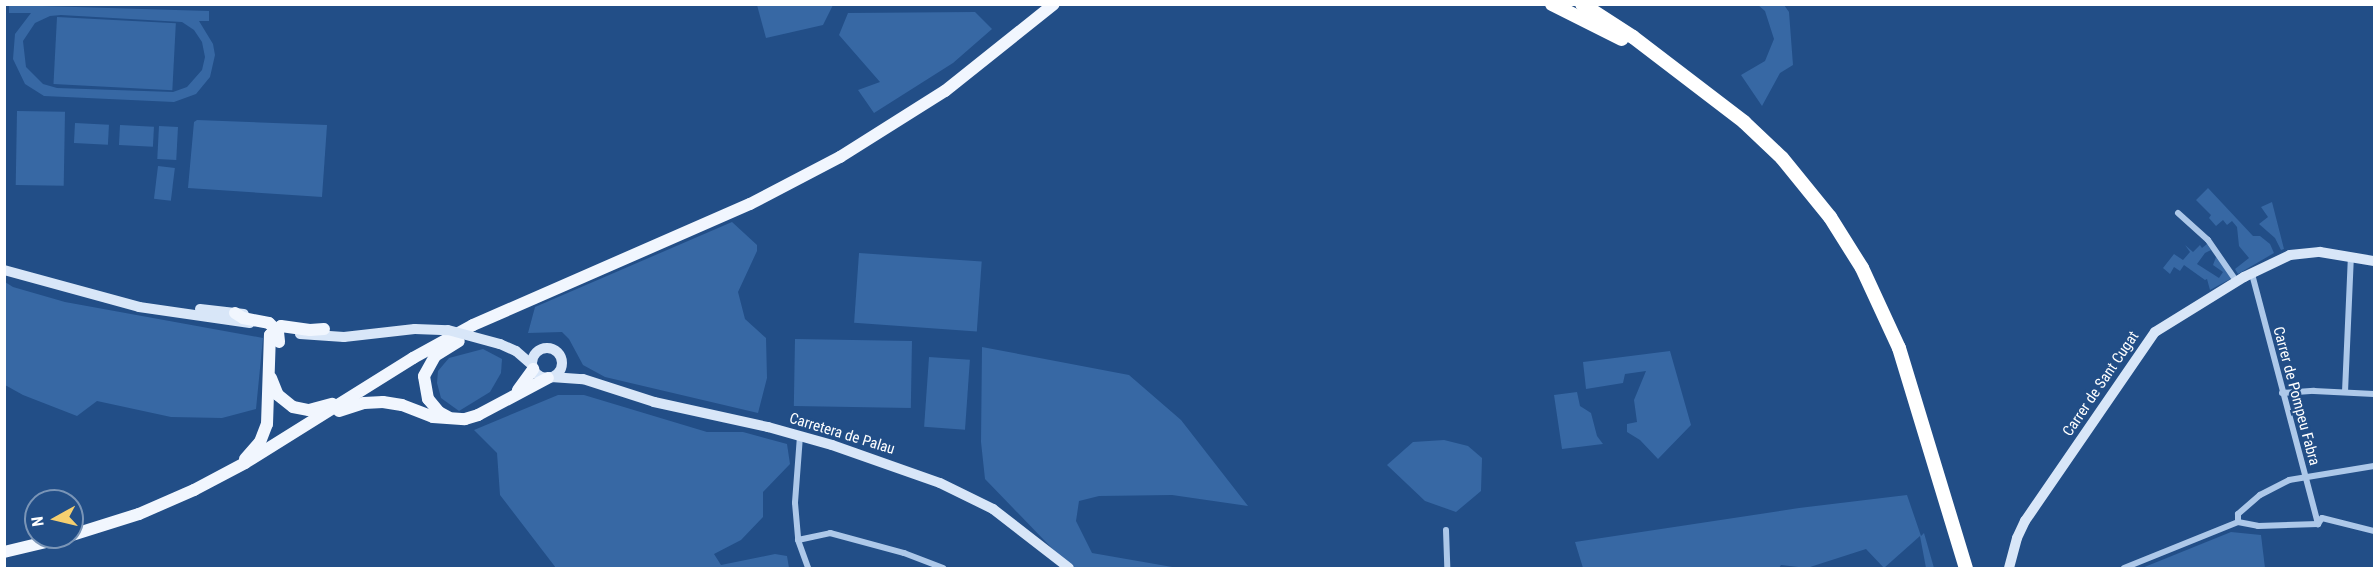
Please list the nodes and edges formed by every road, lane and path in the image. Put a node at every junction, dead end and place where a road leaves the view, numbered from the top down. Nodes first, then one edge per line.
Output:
1 (1054, 4) edge
2 (1552, 4) edge
3 (1582, 4) edge
4 (1666, 64) junction
5 (2178, 213) dead end
6 (2351, 256) junction
7 (2374, 261) edge
8 (4, 270) edge
9 (2252, 274) junction
10 (2237, 282) junction
11 (526, 300) junction
12 (166, 311) junction
13 (235, 313) junction
14 (256, 325) joint
15 (324, 329) junction
16 (294, 332) joint
17 (377, 333) junction
18 (274, 341) junction
19 (540, 349) junction
20 (516, 351) junction
21 (560, 355) junction
22 (533, 367) junction
23 (269, 371) junction
24 (549, 377) junction
25 (582, 379) junction
26 (2345, 392) junction
27 (2282, 393) junction
28 (356, 394) junction
29 (2374, 394) edge
30 (514, 395) junction
31 (452, 419) junction
32 (310, 423) junction
33 (800, 436) junction
34 (2374, 466) edge
35 (238, 467) junction
36 (2304, 476) junction
37 (2238, 522) junction
38 (2318, 524) junction
39 (1446, 530) dead end
40 (2374, 531) edge
41 (84, 532) edge
42 (798, 540) junction
43 (24, 547) edge
44 (4, 552) edge
45 (808, 568) edge
46 (943, 568) edge
47 (1069, 568) edge
48 (1447, 568) edge
49 (1966, 568) edge
50 (2009, 568) edge
51 (2124, 568) edge

1 - 11 main road
2 - 4 highway
3 - 4 highway
4 - 49 highway
5 - 10 street
6 - 7 street, Carrer de Sant Cugat
6 - 9 street, Carrer de Sant Cugat
6 - 26 street
8 - 12 street
9 - 10 street, Carrer de Sant Cugat
9 - 27 street, Carrer de Pompeu Fabra
10 - 50 street, Carrer de Sant Cugat
11 - 28 main road
11 - 31 main road
12 - 13 street
12 - 14 street
13 - 15 street
13 - 18 main road
14 - 18 main road
15 - 17 street
15 - 18 main road
16 - 17 street
16 - 18 main road
17 - 20 street, bridge
18 - 23 main road
19 - 20 street
19 - 21 street
19 - 22 street
20 - 22 street
21 - 24 street
21 - 25 street, Carretera de Palau
22 - 24 street
22 - 30 main road
23 - 28 main road
23 - 35 main road
24 - 25 street, Carretera de Palau
24 - 30 main road
25 - 33 street, Carretera de Palau
26 - 27 street
26 - 29 street
27 - 36 street, Carrer de Pompeu Fabra
28 - 32 main road
30 - 31 main road
31 - 32 main road
32 - 35 main road
33 - 42 street
33 - 47 street, Carretera de Palau
34 - 36 street
35 - 41 main road
36 - 37 street
36 - 38 street, Carrer de Pompeu Fabra
37 - 38 street
37 - 51 street
38 - 40 street
39 - 48 street
42 - 45 street
42 - 46 street
43 - 44 main road

